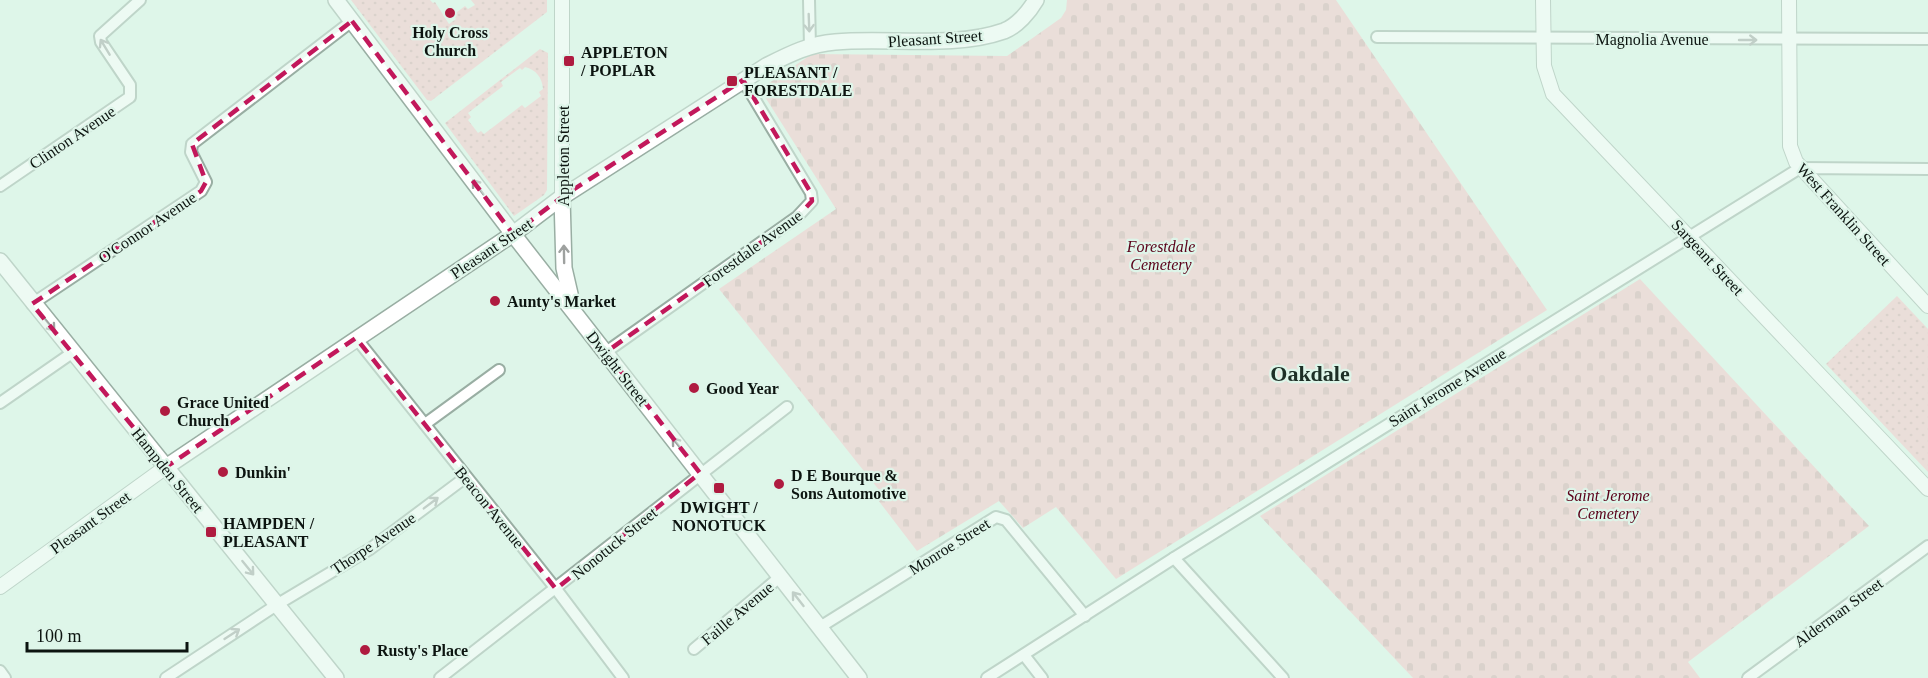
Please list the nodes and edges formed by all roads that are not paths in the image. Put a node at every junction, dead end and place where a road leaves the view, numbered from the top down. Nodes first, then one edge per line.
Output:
1 (140, 0) edge
2 (336, 0) edge
3 (562, 0) edge
4 (809, 0) edge
5 (1036, 0) edge
6 (1543, 0) edge
7 (1789, 0) edge
8 (351, 21) junction
9 (1377, 38) dead end
10 (1543, 39) junction
11 (1928, 39) edge
12 (1789, 40) junction
13 (810, 47) junction
14 (743, 80) junction
15 (1800, 168) junction
16 (1928, 169) edge
17 (0, 186) edge
18 (562, 197) junction
19 (513, 234) junction
20 (1688, 236) junction
21 (0, 261) edge
22 (33, 304) junction
23 (1928, 306) edge
24 (573, 310) junction
25 (356, 338) junction
26 (606, 352) junction
27 (72, 353) junction
28 (499, 370) dead end
29 (0, 403) edge
30 (787, 406) dead end
31 (425, 424) junction
32 (166, 467) junction
33 (700, 473) junction
34 (466, 477) junction
35 (1928, 489) edge
36 (1928, 546) edge
37 (1174, 558) junction
38 (781, 576) junction
39 (0, 587) edge
40 (556, 589) junction
41 (278, 604) junction
42 (1085, 615) junction
43 (820, 627) junction
44 (694, 649) dead end
45 (1024, 655) junction
46 (0, 671) edge
47 (5, 678) edge
48 (166, 678) edge
49 (336, 678) edge
50 (440, 678) edge
51 (623, 678) edge
52 (859, 678) edge
53 (987, 678) edge
54 (1042, 678) edge
55 (1283, 678) edge
56 (1748, 678) edge

17 -> 1 street, Clinton Avenue
2 - 8 main road, Dwight Street
3 - 18 street, Appleton Street
4 -> 13 street
5 - 13 main road, Pleasant Street
6 - 10 street, Sargeant Street
7 - 12 street, West Franklin Street
19 -> 8 main road, Dwight Street
8 - 22 street, O'Connor Avenue
9 - 10 street, Magnolia Avenue
10 -> 12 street, Magnolia Avenue
10 - 20 street, Sargeant Street
11 - 12 street, Magnolia Avenue
12 - 15 street, West Franklin Street
13 - 14 main road, Pleasant Street
14 - 18 main road, Pleasant Street
14 - 26 street, Forestdale Avenue
15 - 16 street
15 - 20 street, Saint Jerome Avenue
15 - 23 street, West Franklin Street
18 - 19 main road, Pleasant Street
24 -> 18 main road, Appleton Street
19 - 24 main road, Dwight Street
19 - 25 main road, Pleasant Street
20 - 35 street, Sargeant Street
20 - 37 street, Saint Jerome Avenue
21 - 22 main road, Hampden Street
22 -> 27 main road, Hampden Street
24 - 26 main road, Dwight Street
25 - 31 street, Beacon Avenue
25 - 32 main road, Pleasant Street
33 -> 26 main road, Dwight Street
27 - 29 street
27 - 32 main road, Hampden Street
28 - 31 street
30 - 33 street, Nonotuck Street
31 - 34 street, Beacon Avenue
32 - 39 street, Pleasant Street
32 -> 41 main road, Hampden Street
33 - 38 main road, Dwight Street
33 - 40 street, Nonotuck Street
34 - 40 street, Beacon Avenue
41 -> 34 street, Thorpe Avenue
36 - 56 street, Alderman Street
37 - 42 street, Saint Jerome Avenue
37 - 55 street
43 -> 38 main road, Dwight Street
38 - 44 street, Faille Avenue
40 - 50 street, Nonotuck Street
40 - 51 street, Beacon Avenue
48 -> 41 street, Thorpe Avenue
41 - 49 main road, Hampden Street
42 - 43 street, Monroe Street
42 - 45 street, Saint Jerome Avenue
43 - 52 main road, Dwight Street
45 - 53 street, Saint Jerome Avenue
45 - 54 street
46 - 47 street

